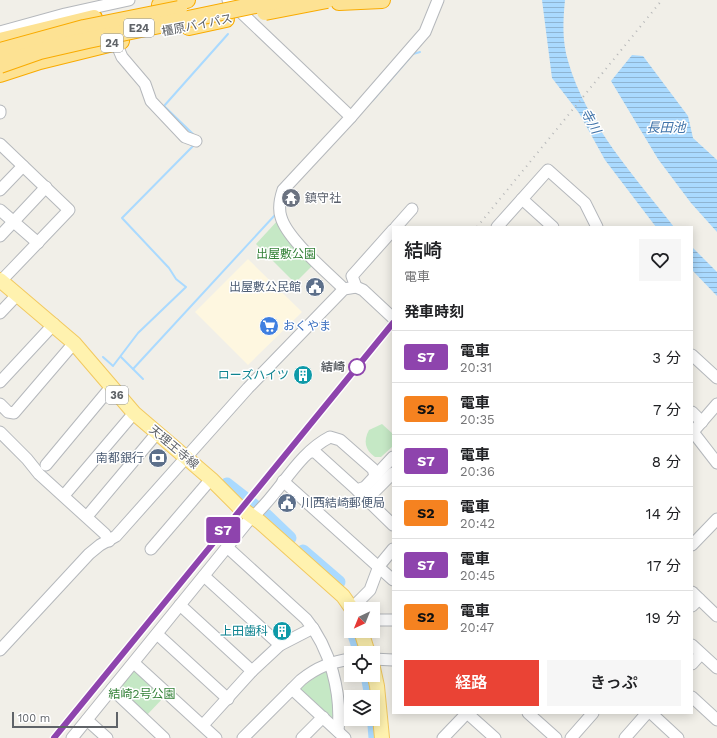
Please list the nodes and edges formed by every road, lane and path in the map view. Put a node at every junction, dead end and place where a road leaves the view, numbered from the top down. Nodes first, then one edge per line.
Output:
1 (129, 0) edge
2 (187, 0) edge
3 (224, 0) edge
4 (228, 0) edge
5 (279, 0) edge
6 (327, 0) edge
7 (382, 0) edge
8 (438, 0) edge
9 (259, 4) junction
10 (0, 32) edge
11 (0, 41) edge
12 (116, 43) dead end
13 (0, 51) edge
14 (0, 65) edge
15 (0, 74) edge
16 (352, 117) junction
17 (196, 142) dead end
18 (0, 144) edge
19 (23, 166) junction
20 (46, 188) junction
21 (0, 190) edge
22 (522, 199) junction
23 (412, 209) dead end
24 (0, 210) edge
25 (14, 222) junction
26 (397, 226) edge
27 (498, 226) edge
28 (552, 226) edge
29 (596, 226) edge
30 (392, 231) edge
31 (0, 236) edge
32 (38, 243) junction
33 (1, 280) edge
34 (356, 287) junction
35 (344, 289) junction
36 (18, 294) junction
37 (0, 313) edge
38 (392, 317) edge
39 (54, 324) junction
40 (74, 343) junction
41 (693, 356) edge
42 (717, 378) edge
43 (0, 382) edge
44 (111, 387) junction
45 (0, 404) edge
46 (717, 404) edge
47 (693, 413) edge
48 (134, 414) junction
49 (702, 422) junction
50 (0, 432) edge
51 (158, 433) junction
52 (693, 433) edge
53 (313, 450) junction
54 (186, 457) junction
55 (392, 458) edge
56 (717, 463) edge
57 (46, 465) dead end
58 (376, 472) junction
59 (392, 474) edge
60 (211, 479) junction
61 (283, 481) junction
62 (357, 490) junction
63 (66, 493) dead end
64 (366, 500) junction
65 (89, 514) dead end
66 (252, 517) junction
67 (717, 519) edge
68 (392, 524) edge
69 (109, 541) junction
70 (693, 544) edge
71 (228, 547) junction
72 (151, 549) dead end
73 (392, 550) edge
74 (379, 566) junction
75 (204, 576) junction
76 (392, 579) edge
77 (694, 599) edge
78 (348, 602) edge
79 (358, 602) edge
80 (180, 605) junction
81 (717, 616) edge
82 (380, 620) edge
83 (392, 620) edge
84 (313, 628) junction
85 (157, 634) junction
86 (280, 645) junction
87 (693, 646) edge
88 (0, 650) edge
89 (701, 654) junction
90 (380, 659) edge
91 (344, 660) edge
92 (392, 660) edge
93 (134, 663) junction
94 (329, 663) junction
95 (693, 663) edge
96 (717, 668) edge
97 (252, 671) junction
98 (376, 682) edge
99 (112, 689) junction
100 (292, 689) junction
101 (228, 698) junction
102 (693, 698) edge
103 (466, 714) edge
104 (468, 714) edge
105 (529, 714) edge
106 (592, 714) edge
107 (646, 714) edge
108 (652, 714) edge
109 (322, 717) junction
110 (87, 720) junction
111 (717, 720) edge
112 (203, 725) junction
113 (341, 735) edge
114 (72, 738) edge
115 (107, 738) edge
116 (164, 738) edge
117 (216, 738) edge
118 (243, 738) edge
119 (302, 738) edge
120 (382, 738) edge
121 (443, 738) edge
122 (494, 738) edge
123 (556, 738) edge
124 (571, 738) edge
125 (624, 738) edge
126 (678, 738) edge

1 - 10 street
2 - 11 highway, 24
3 - 13 highway, E24, bridge
4 - 16 street
5 - 9 highway, E24, bridge
6 - 15 highway, 橿原バイパス / 24, bridge
7 - 9 highway, bridge
8 - 16 street
9 - 14 highway, E24, bridge
12 - 17 street
16 - 35 street
18 - 19 street
19 - 20 street
19 - 21 street
20 - 25 street
20 - 32 street
22 - 27 street
22 - 28 street
22 - 29 street
23 - 26 street
24 - 25 street
25 - 31 street
25 - 32 street
30 - 34 street
32 - 33 street
33 - 36 main road, 天理王寺線 / 36
34 - 35 street
34 - 38 street
35 - 54 street
36 - 37 street
36 - 39 main road, 天理王寺線 / 36
39 - 40 main road, 天理王寺線 / 36
39 - 43 street
40 - 44 main road, 天理王寺線 / 36
40 - 45 street
41 - 42 street
44 - 48 main road, 天理王寺線 / 36
44 - 57 street
46 - 49 street
47 - 49 street
48 - 51 main road, 天理王寺線 / 36
48 - 63 street
49 - 52 street
50 - 69 street
51 - 54 main road, 天理王寺線 / 36
51 - 65 street
52 - 56 street
53 - 58 street
53 - 61 street
53 - 62 street
54 - 60 main road, 天理王寺線 / 36
54 - 69 street
55 - 58 street
58 - 62 street
59 - 64 street
60 - 66 main road, 天理王寺線 / 36
60 - 72 street
61 - 66 street
61 - 74 street
62 - 64 street
64 - 68 street
66 - 71 street
66 - 78 main road, 天理王寺線 / 36
67 - 70 street
69 - 88 street
71 - 75 street
71 - 84 street
73 - 74 street
74 - 76 street
74 - 79 street
75 - 80 street
75 - 86 street
77 - 81 street
80 - 85 street
80 - 97 street
82 - 83 street
84 - 86 street
84 - 94 street
85 - 93 street
85 - 101 street
86 - 97 street
87 - 89 street
89 - 95 street
89 - 96 street
90 - 92 street
91 - 94 street
93 - 99 street
93 - 112 street
94 - 100 street
94 - 113 street
97 - 101 street
98 - 120 main road
99 - 110 street
99 - 116 street
100 - 109 street
100 - 118 street
101 - 112 street
102 - 111 street
103 - 121 street
104 - 122 street
105 - 123 street
106 - 124 street
107 - 125 street
108 - 126 street
109 - 113 street
109 - 119 street
110 - 114 street
110 - 115 street
112 - 117 street

